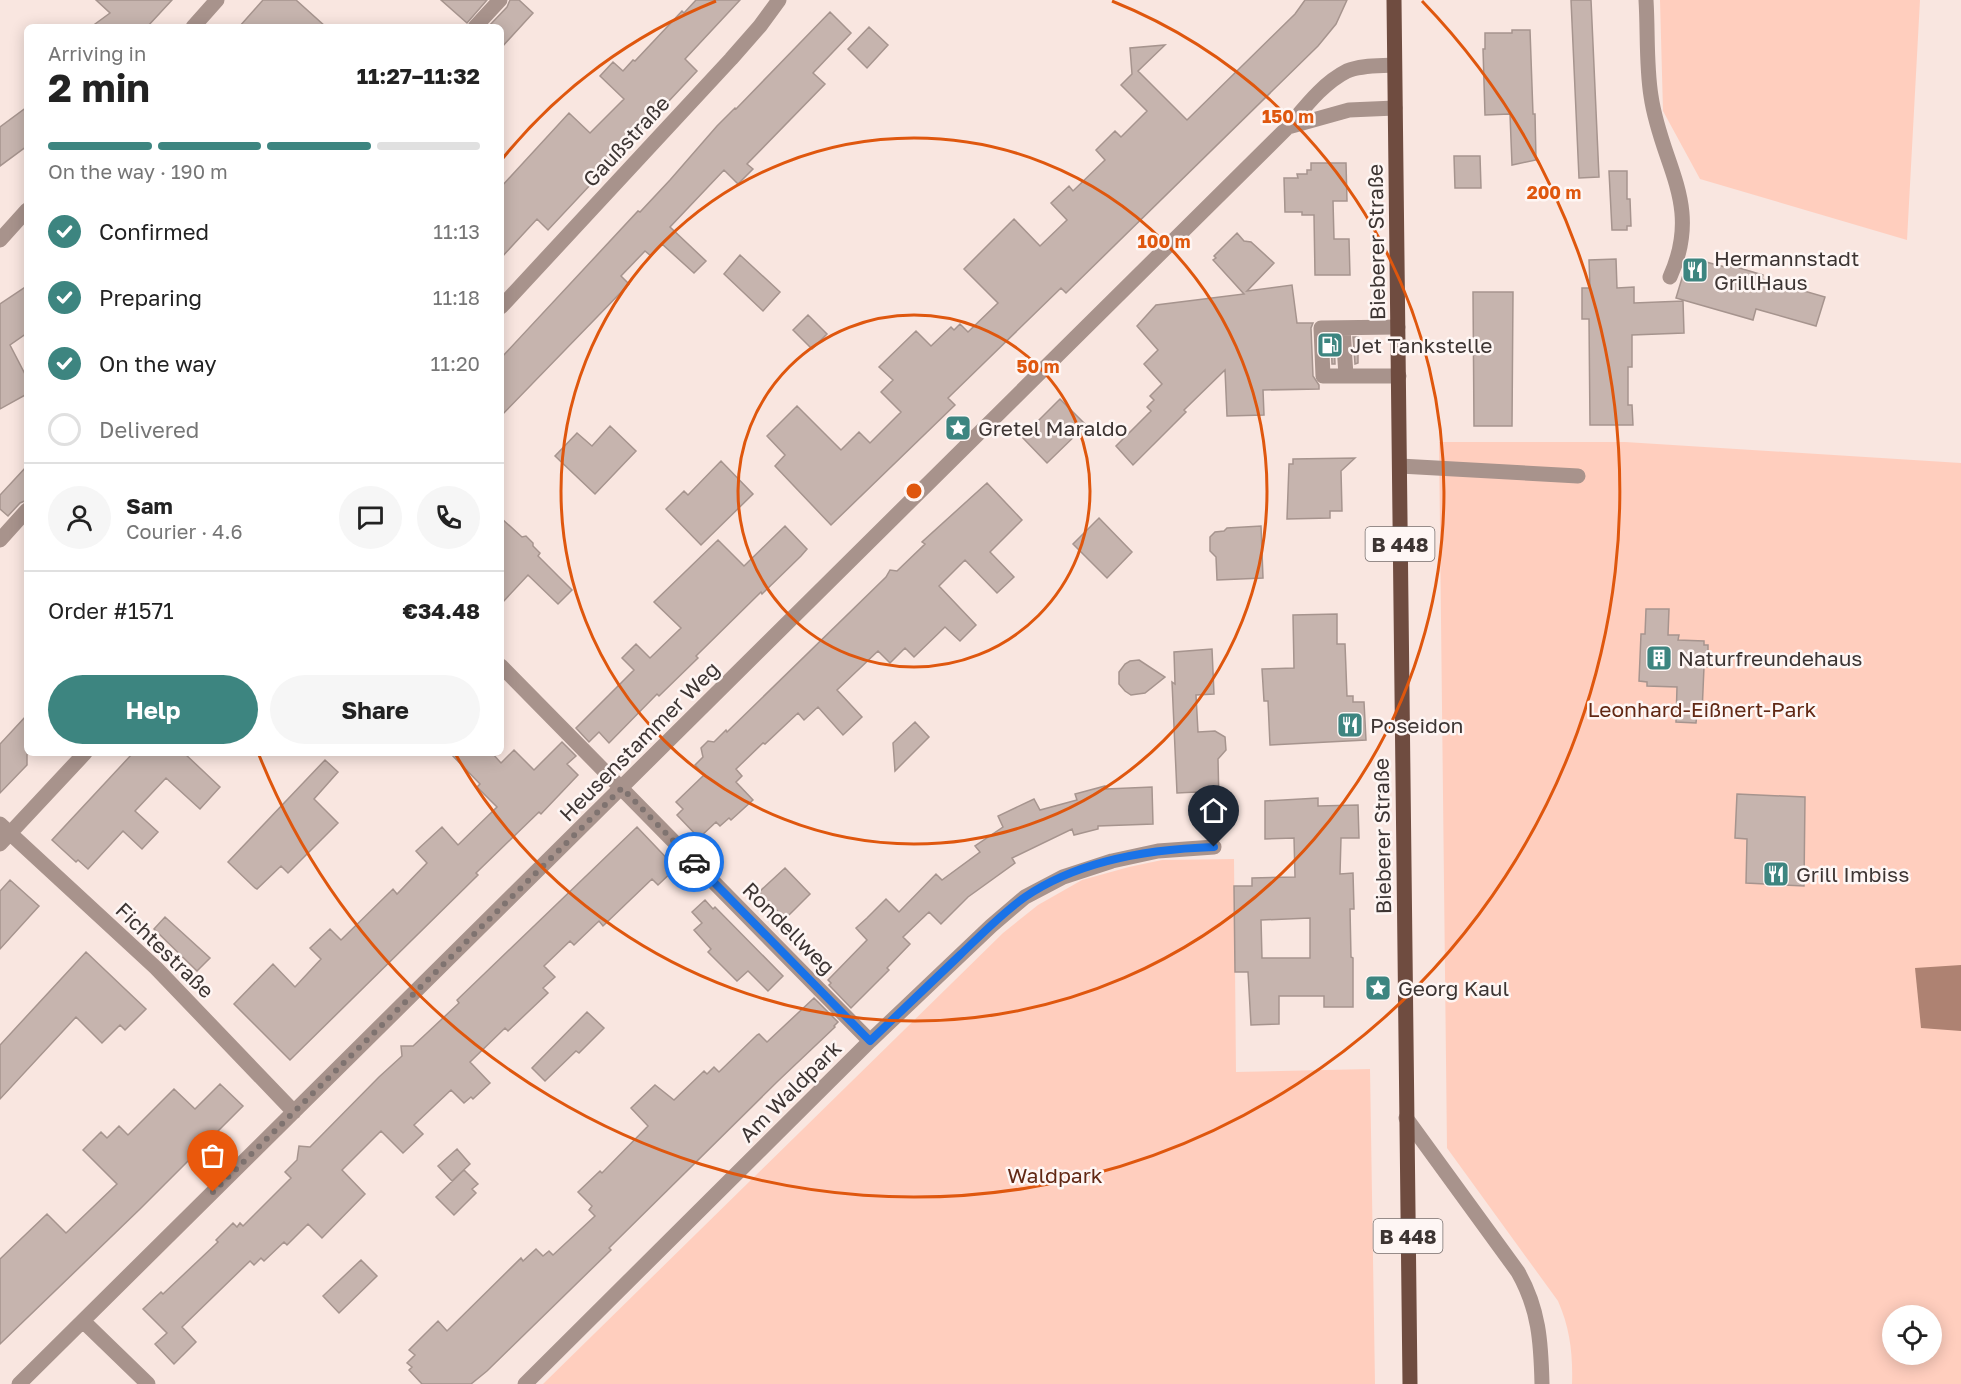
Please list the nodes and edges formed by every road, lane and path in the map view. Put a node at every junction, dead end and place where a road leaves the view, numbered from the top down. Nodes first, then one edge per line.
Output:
1 (218, 0) edge
2 (500, 0) edge
3 (779, 0) edge
4 (1394, 0) edge
5 (1646, 0) edge
6 (196, 24) edge
7 (478, 24) edge
8 (1394, 65) junction
9 (1395, 108) junction
10 (1288, 127) junction
11 (24, 219) edge
12 (0, 240) edge
13 (1670, 278) dead end
14 (504, 304) edge
15 (1398, 327) junction
16 (1343, 328) junction
17 (1346, 376) junction
18 (1399, 376) junction
19 (1400, 466) junction
20 (1578, 476) dead end
21 (24, 513) edge
22 (0, 540) edge
23 (504, 669) edge
24 (82, 756) edge
25 (622, 788) junction
26 (3, 834) edge
27 (1214, 847) dead end
28 (870, 1041) junction
29 (294, 1112) junction
30 (1406, 1118) junction
31 (82, 1321) junction
32 (19, 1384) edge
33 (148, 1384) edge
34 (525, 1384) edge
35 (1410, 1384) edge
36 (1542, 1384) edge

1 - 6 street
2 - 7 street
3 - 14 street, Gaußstraße
4 - 8 main road, Bieberer Straße / B 448
5 - 13 street
8 - 9 main road, Bieberer Straße / B 448
8 - 10 street, Heusenstammer Weg
9 - 10 street, Heusenstammer Weg
9 - 15 main road, Bieberer Straße / B 448
10 - 25 street, Heusenstammer Weg
11 - 12 street
15 - 16 street
15 - 18 main road, Bieberer Straße / B 448
16 - 17 street
16 - 17 street
17 - 18 street
18 - 19 main road, Bieberer Straße / B 448
19 - 20 street
19 - 30 main road, Bieberer Straße / B 448
21 - 22 street
23 - 25 street, Rondellweg
24 - 26 street
25 - 28 street, Rondellweg
25 - 29 street, Heusenstammer Weg
26 - 29 street, Fichtestraße
27 - 28 street, Am Waldpark
28 - 34 street, Am Waldpark
29 - 31 street, Heusenstammer Weg
30 - 35 main road, Bieberer Straße / B 448
30 - 36 street
31 - 32 street, Heusenstammer Weg
31 - 33 street

